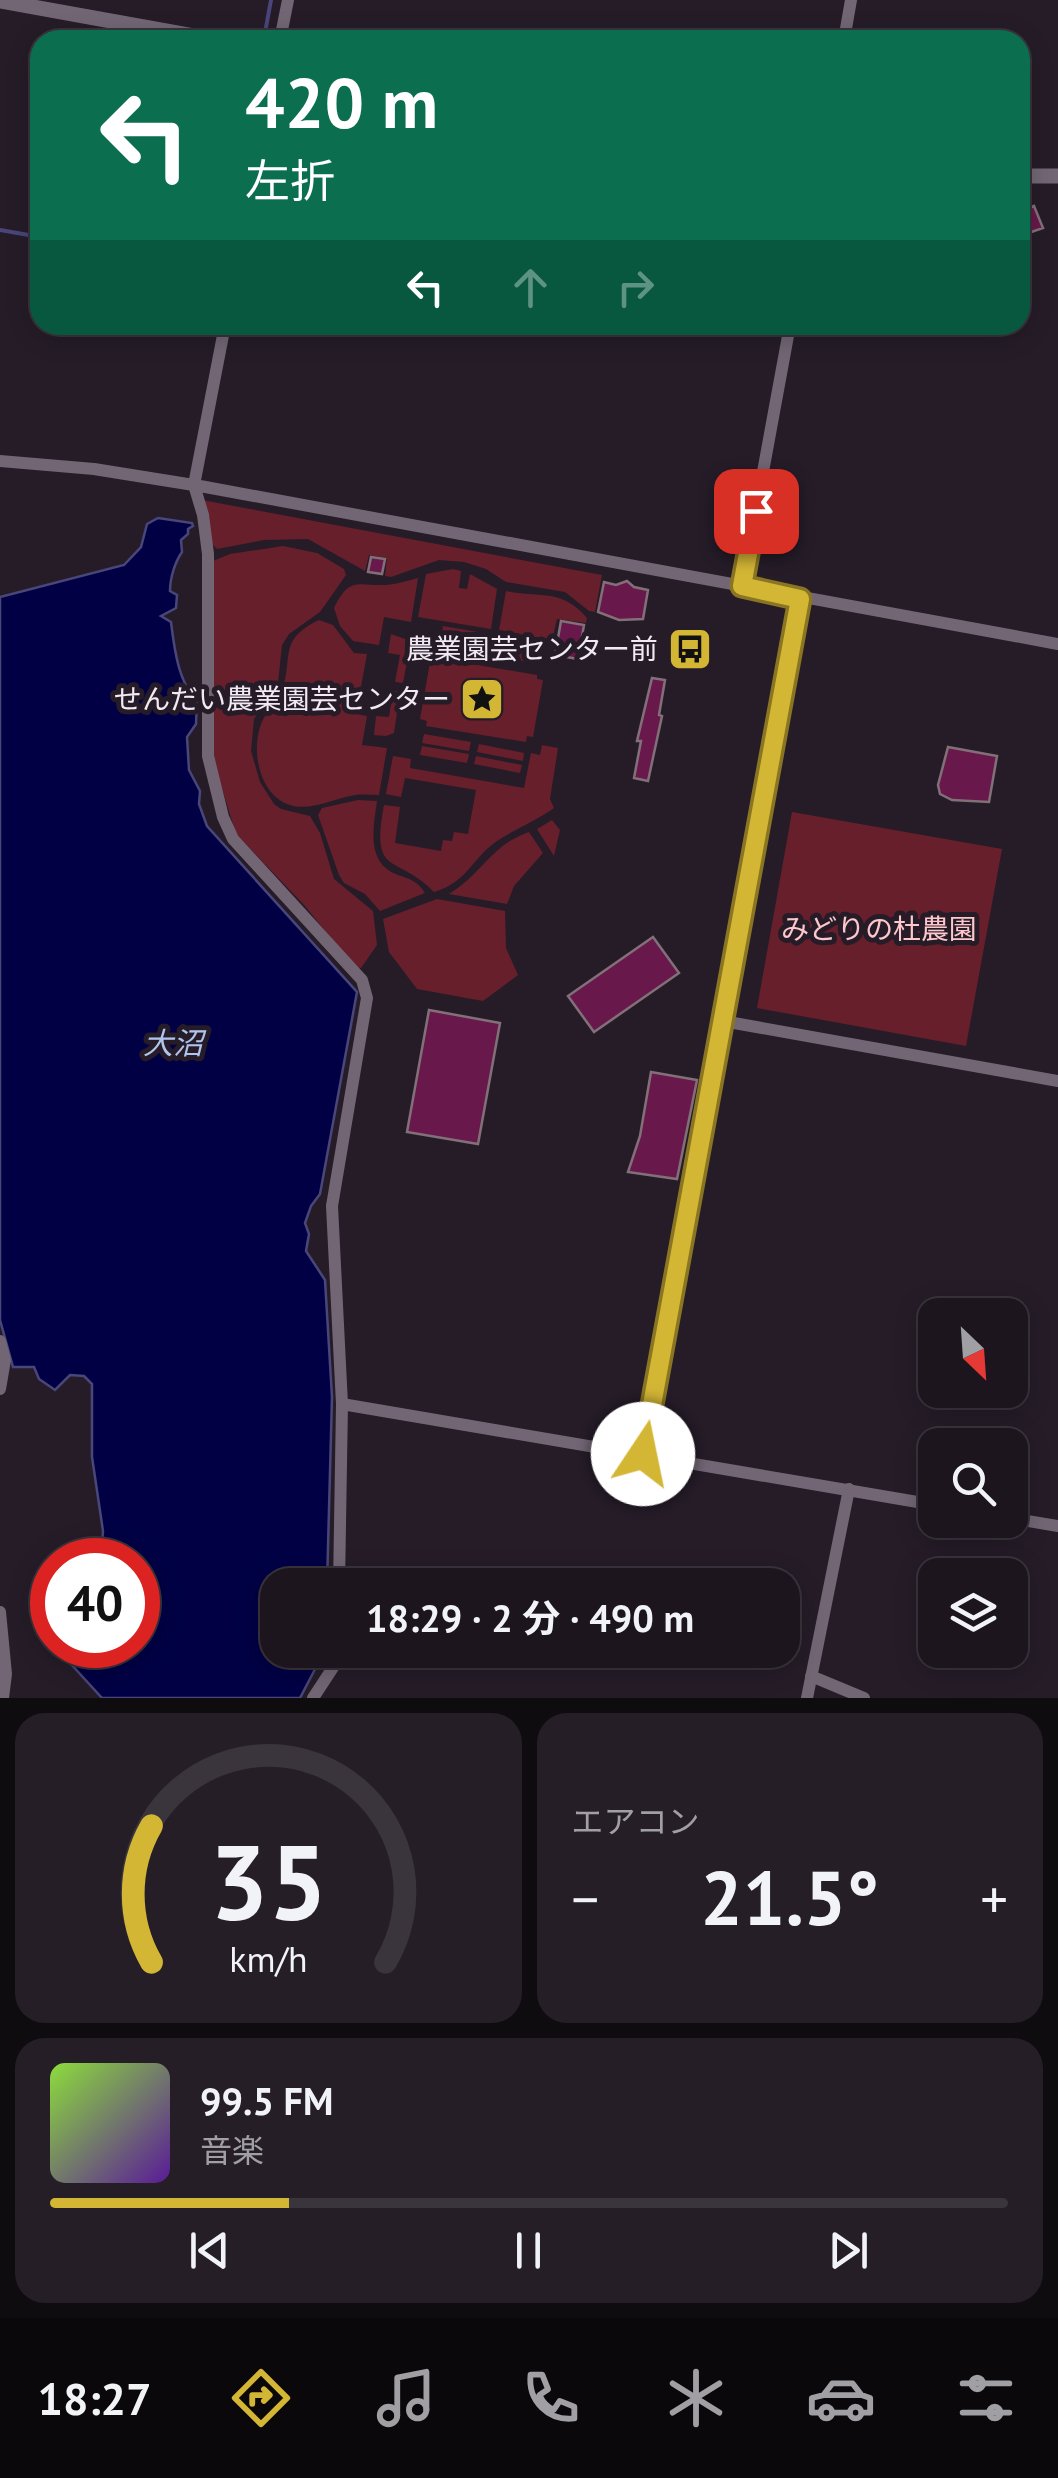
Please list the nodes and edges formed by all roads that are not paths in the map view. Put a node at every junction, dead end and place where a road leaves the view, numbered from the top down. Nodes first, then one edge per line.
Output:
1 (288, 0) edge
2 (851, 0) edge
3 (0, 2) edge
4 (159, 30) edge
5 (282, 30) edge
6 (846, 30) edge
7 (1030, 176) edge
8 (1058, 176) edge
9 (223, 335) edge
10 (788, 335) edge
11 (0, 462) edge
12 (194, 486) junction
13 (742, 586) junction
14 (800, 599) junction
15 (1058, 644) edge
16 (724, 1021) junction
17 (1058, 1081) edge
18 (0, 1341) edge
19 (0, 1388) edge
20 (342, 1404) junction
21 (643, 1454) junction
22 (849, 1490) junction
23 (918, 1501) edge
24 (1028, 1521) edge
25 (1058, 1526) edge
26 (339, 1568) edge
27 (0, 1612) edge
28 (333, 1668) edge
29 (811, 1676) junction
30 (3, 1698) edge
31 (313, 1698) edge
32 (807, 1698) edge
33 (864, 1698) edge

1 - 5 street
2 - 6 street
3 - 4 street
7 - 8 street
9 - 12 street
10 - 13 street
11 - 12 street
12 - 13 street
12 - 20 street
13 - 14 street
14 - 15 street
14 - 16 street
16 - 17 street
16 - 21 street
18 - 19 street
20 - 21 street
20 - 26 street
21 - 22 street
22 - 23 street
22 - 29 street
24 - 25 street
27 - 30 street
28 - 31 street
29 - 32 street
29 - 33 street

